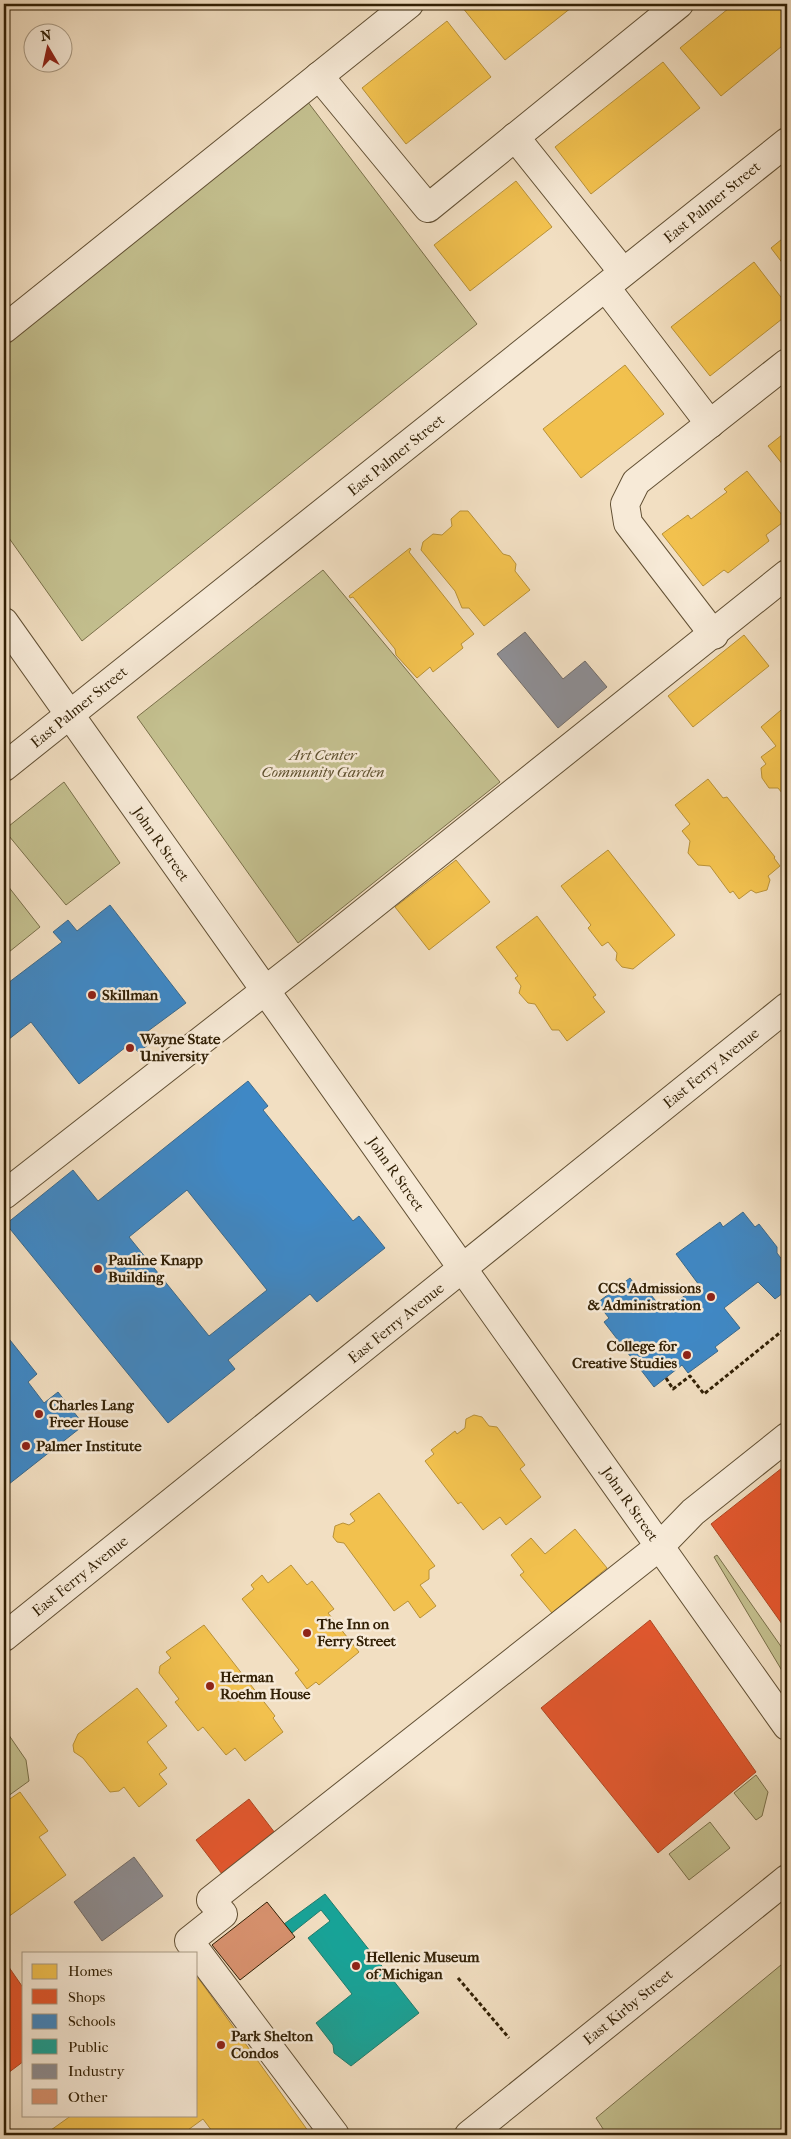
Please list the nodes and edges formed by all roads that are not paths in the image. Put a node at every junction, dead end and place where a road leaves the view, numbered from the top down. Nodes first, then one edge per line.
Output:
1 (409, 4) edge
2 (679, 4) edge
3 (319, 76) junction
4 (515, 137) junction
5 (787, 142) edge
6 (614, 280) junction
7 (4, 328) edge
8 (787, 363) edge
9 (710, 424) junction
10 (787, 574) edge
11 (4, 622) edge
12 (714, 635) junction
13 (70, 714) junction
14 (4, 768) edge
15 (266, 990) junction
16 (787, 1007) edge
17 (4, 1195) edge
18 (463, 1269) junction
19 (787, 1437) edge
20 (660, 1546) junction
21 (4, 1637) edge
22 (787, 1726) edge
23 (787, 1878) edge
24 (336, 2135) edge
25 (469, 2135) edge

1 - 3 street
2 - 4 street
3 - 4 street
3 - 7 street
4 - 6 street
5 - 6 street, East Palmer Street
6 - 9 street
6 - 13 street, East Palmer Street
8 - 9 street
9 - 12 street
10 - 12 street
11 - 13 street, John R Street
12 - 15 street
13 - 14 street, East Palmer Street
13 - 15 street, John R Street
15 - 17 street
15 - 18 street, John R Street
16 - 18 street, East Ferry Avenue
18 - 20 street, John R Street
18 - 21 street, East Ferry Avenue
19 - 20 street
20 - 22 street, John R Street
20 - 24 street
23 - 25 street, East Kirby Street

